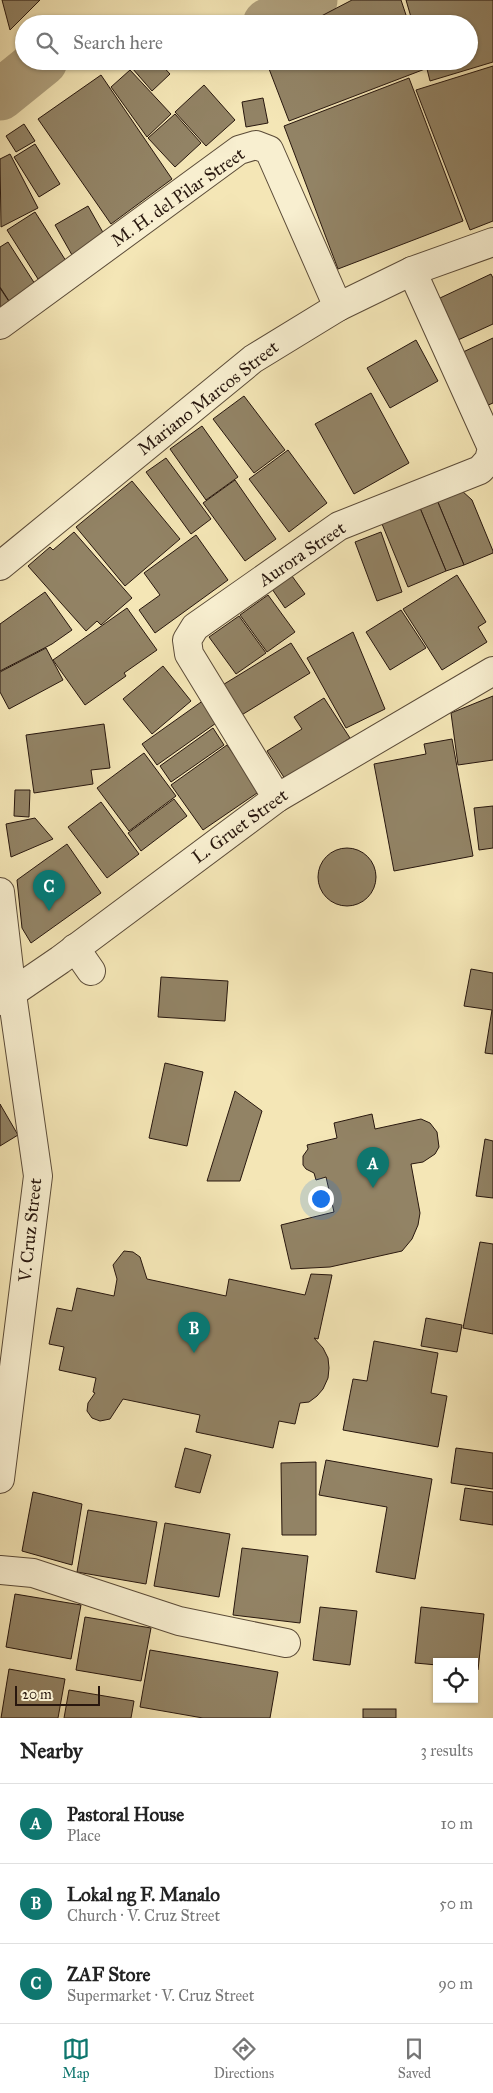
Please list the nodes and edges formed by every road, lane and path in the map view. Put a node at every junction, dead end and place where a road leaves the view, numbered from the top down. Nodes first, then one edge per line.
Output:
1 (493, 242) edge
2 (412, 271) junction
3 (338, 307) junction
4 (0, 325) edge
5 (0, 566) edge
6 (493, 671) edge
7 (277, 798) junction
8 (0, 892) edge
9 (75, 948) junction
10 (91, 971) dead end
11 (6, 997) edge
12 (0, 1479) edge
13 (0, 1570) edge
14 (0, 1581) edge
15 (69, 1586) junction
16 (286, 1643) dead end

1 - 2 street, Mariano Marcos Street
2 - 3 street, Mariano Marcos Street
2 - 7 street, Aurora Street
3 - 4 street, M. H. del Pilar Street
3 - 5 street, Mariano Marcos Street
6 - 7 street, L. Gruet Street
7 - 9 street, L. Gruet Street
8 - 11 street, V. Cruz Street
9 - 10 street
9 - 11 street, L. Gruet Street
11 - 12 street, V. Cruz Street
13 - 15 street
14 - 15 street
15 - 16 street

